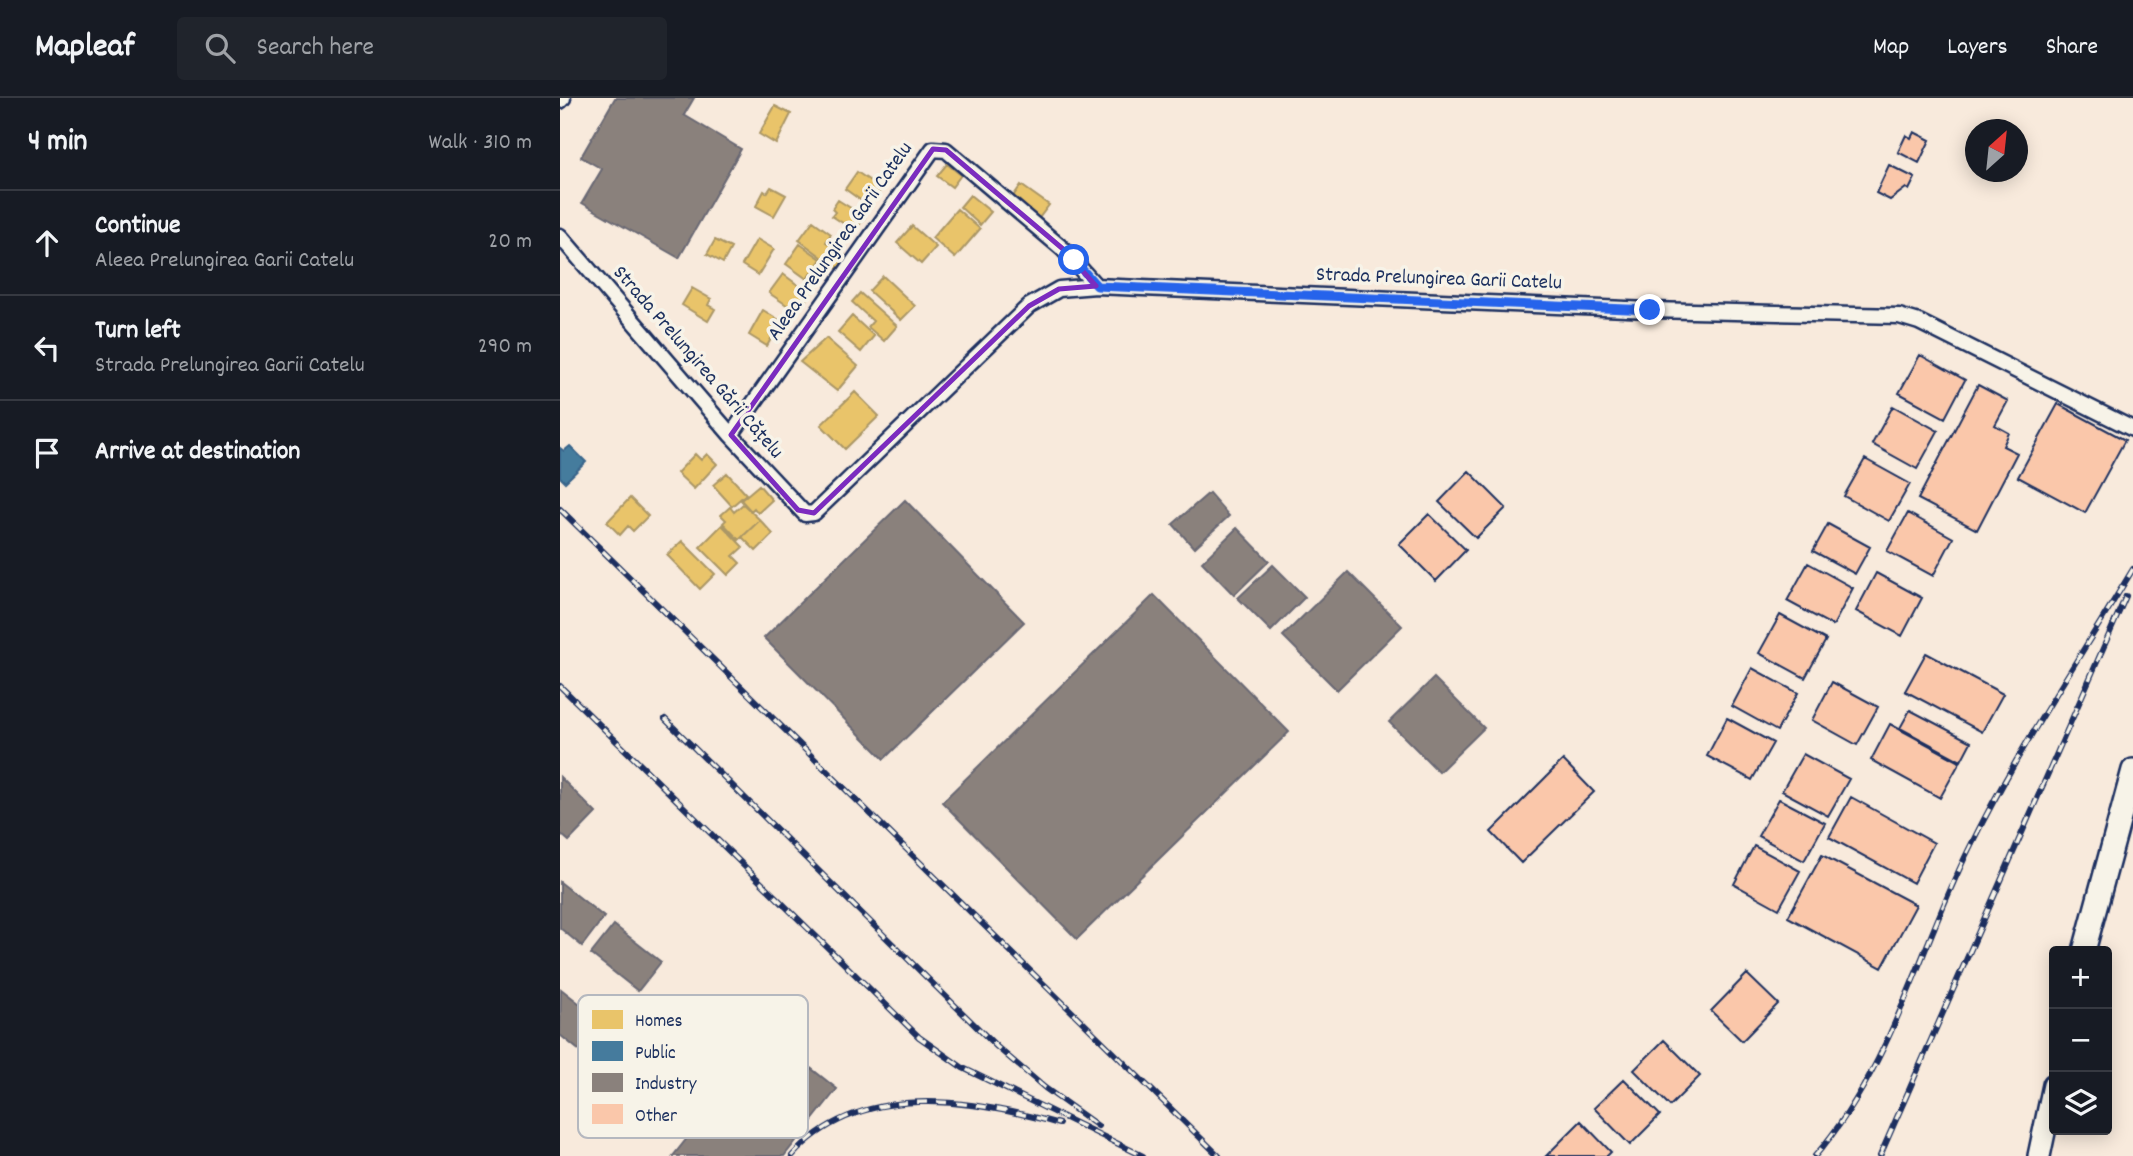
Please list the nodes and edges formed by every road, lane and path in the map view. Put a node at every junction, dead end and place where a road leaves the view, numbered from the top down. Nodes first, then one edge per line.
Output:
1 (560, 236) edge
2 (1097, 286) junction
3 (2133, 429) edge
4 (731, 435) junction
5 (805, 514) joint
6 (2133, 770) edge
7 (2085, 946) edge
8 (2049, 1109) edge
9 (2039, 1156) edge

1 - 4 street, Strada Prelungirea Gării Cățelu
2 - 3 street, Strada Prelungirea Garii Catelu
2 - 4 street, Aleea Prelungirea Garii Catelu
2 - 5 street, Strada Prelungirea Garii Catelu
4 - 5 street, Strada Prelungirea Gării Cățelu
6 - 7 main road
8 - 9 main road

